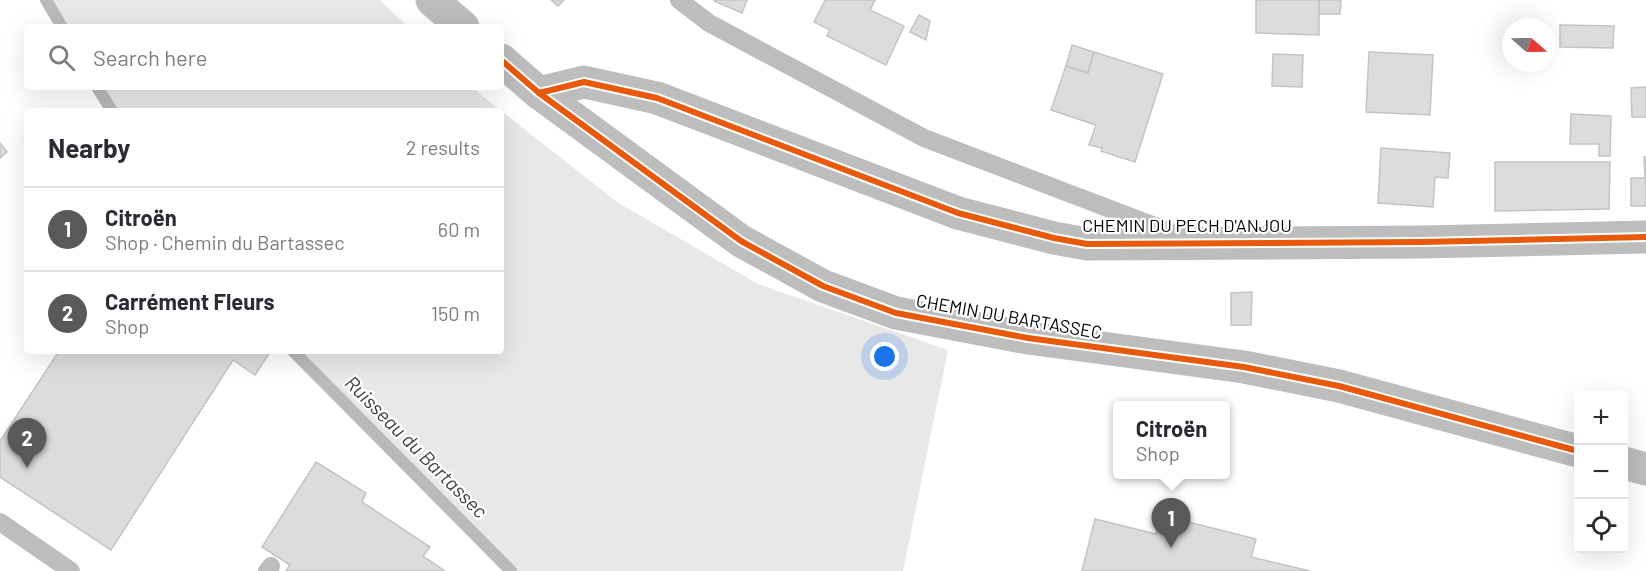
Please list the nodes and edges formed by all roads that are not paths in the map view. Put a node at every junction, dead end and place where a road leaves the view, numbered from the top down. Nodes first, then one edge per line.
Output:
1 (432, 0) edge
2 (679, 0) edge
3 (460, 24) edge
4 (504, 63) edge
5 (539, 93) junction
6 (1646, 237) edge
7 (1198, 242) junction
8 (1574, 450) edge
9 (1628, 464) edge
10 (1646, 469) edge
11 (0, 522) edge
12 (71, 571) edge

1 - 3 street
2 - 7 lane, CHEMIN DU PECH D'ANJOU
4 - 5 street, CHEMIN DU BARTASSEC
5 - 7 street, CHEMIN DU PECH D'ANJOU
5 - 8 street, CHEMIN DU BARTASSEC
6 - 7 street, CHEMIN DU PECH D'ANJOU
9 - 10 street
11 - 12 lane

